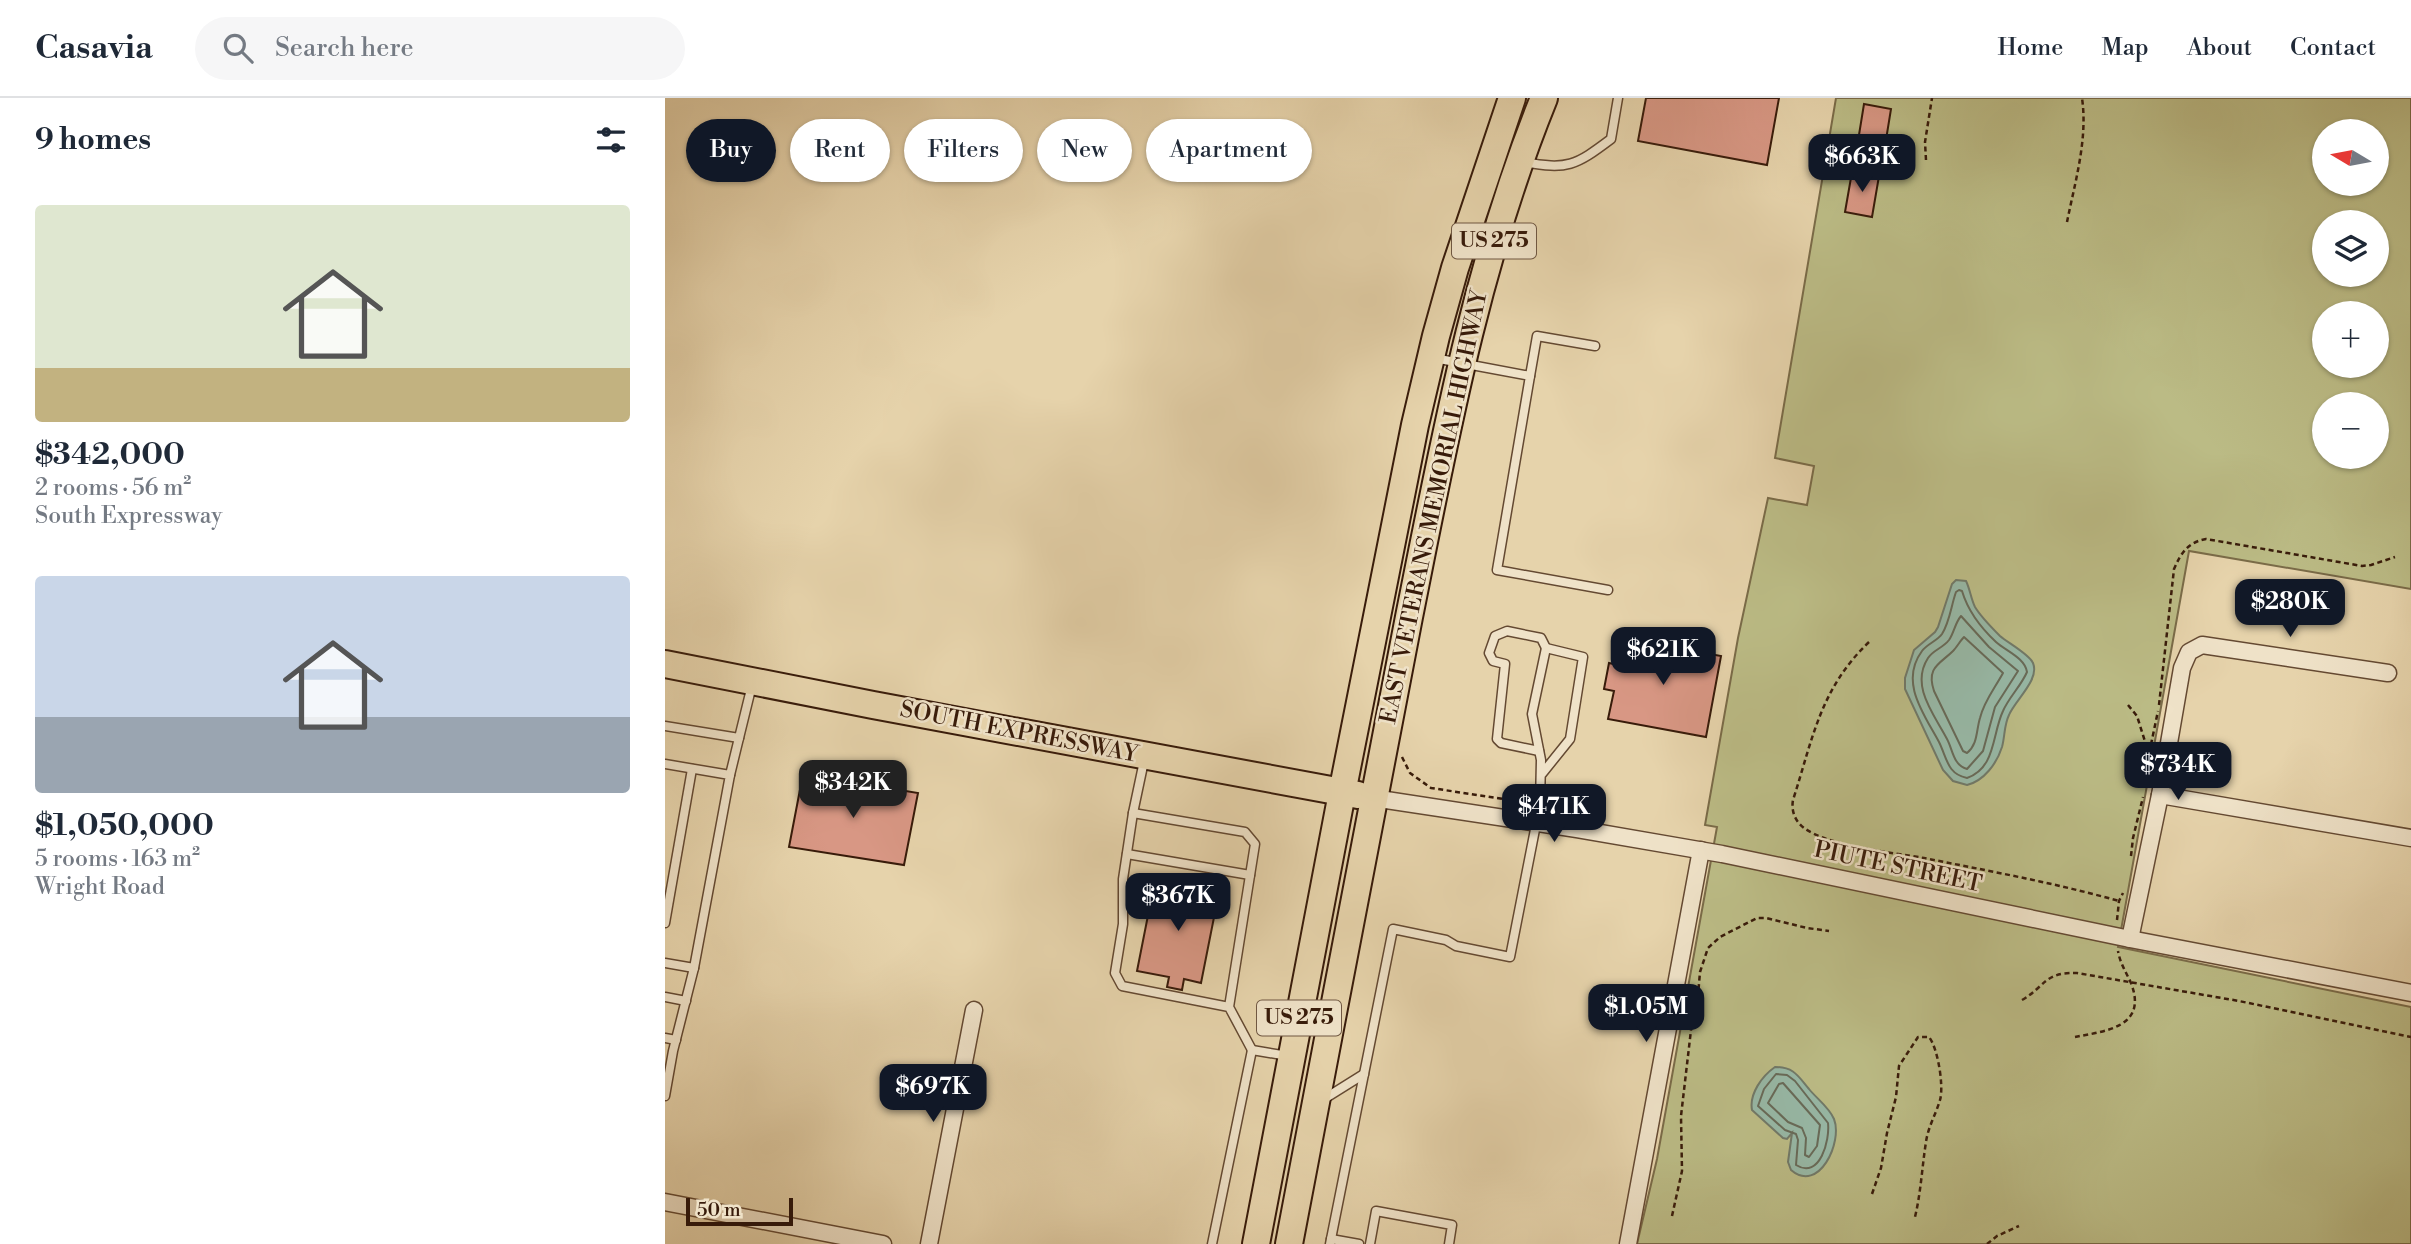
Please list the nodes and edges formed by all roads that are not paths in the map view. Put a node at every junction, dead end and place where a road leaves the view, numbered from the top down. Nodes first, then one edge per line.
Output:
1 (1512, 98) edge
2 (1544, 98) edge
3 (1618, 98) edge
4 (1520, 161) junction
5 (1595, 346) dead end
6 (1431, 357) junction
7 (1461, 364) junction
8 (1530, 376) junction
9 (1608, 590) dead end
10 (1546, 648) junction
11 (665, 664) edge
12 (2388, 673) dead end
13 (753, 682) junction
14 (665, 726) edge
15 (739, 738) junction
16 (1539, 751) junction
17 (1145, 756) junction
18 (665, 764) edge
19 (692, 769) junction
20 (730, 775) junction
21 (1541, 775) junction
22 (1342, 793) junction
23 (2160, 795) junction
24 (1373, 798) junction
25 (1133, 813) junction
26 (1536, 823) junction
27 (2411, 838) edge
28 (1701, 850) junction
29 (1127, 854) junction
30 (1250, 876) junction
31 (665, 923) edge
32 (2130, 939) junction
33 (665, 963) edge
34 (694, 968) junction
35 (2411, 993) edge
36 (665, 997) edge
37 (686, 1001) junction
38 (1229, 1007) junction
39 (975, 1010) dead end
40 (665, 1038) edge
41 (676, 1040) junction
42 (1252, 1050) junction
43 (1291, 1057) junction
44 (1364, 1074) junction
45 (665, 1096) edge
46 (1316, 1104) junction
47 (665, 1202) edge
48 (1331, 1241) edge
49 (883, 1244) edge
50 (929, 1244) edge
51 (1212, 1244) edge
52 (1256, 1244) edge
53 (1289, 1244) edge
54 (1359, 1244) edge
55 (1370, 1244) edge
56 (1449, 1244) edge
57 (1628, 1244) edge

1 - 6 main road, EAST VETERANS MEMORIAL HIGHWAY / US 275
2 - 4 main road, EAST VETERANS MEMORIAL HIGHWAY / US 275
3 - 4 lane
4 - 7 main road, EAST VETERANS MEMORIAL HIGHWAY / US 275
5 - 8 lane
6 - 7 lane
6 - 22 main road, EAST VETERANS MEMORIAL HIGHWAY / US 275
7 - 8 lane
7 - 24 main road, EAST VETERANS MEMORIAL HIGHWAY / US 275
8 - 9 lane
10 - 16 lane
10 - 16 lane
10 - 21 lane
11 - 13 main road, SOUTH EXPRESSWAY
12 - 23 street
13 - 15 lane
13 - 17 main road, SOUTH EXPRESSWAY
14 - 15 lane
15 - 20 lane
16 - 21 lane
17 - 22 main road, SOUTH EXPRESSWAY
17 - 25 lane
18 - 19 lane
19 - 20 lane
19 - 31 lane
20 - 34 lane
21 - 26 lane
22 - 24 main road, SOUTH EXPRESSWAY
22 - 43 main road, US 275
23 - 27 street
23 - 32 street
24 - 26 street, PIUTE STREET
24 - 46 main road, US 275
25 - 29 lane
25 - 30 lane
26 - 28 street, PIUTE STREET
26 - 44 lane
28 - 32 street, PIUTE STREET
28 - 57 street
29 - 30 lane
29 - 38 lane
30 - 38 lane
32 - 35 street, PIUTE STREET
33 - 34 lane
34 - 37 lane
36 - 37 lane
37 - 41 lane
38 - 42 lane
39 - 50 street
40 - 41 lane
41 - 45 lane
42 - 43 lane
42 - 51 lane
43 - 52 main road, US 275
44 - 46 lane
44 - 48 lane
46 - 53 main road, US 275
47 - 49 street
48 - 54 lane
55 - 56 lane

